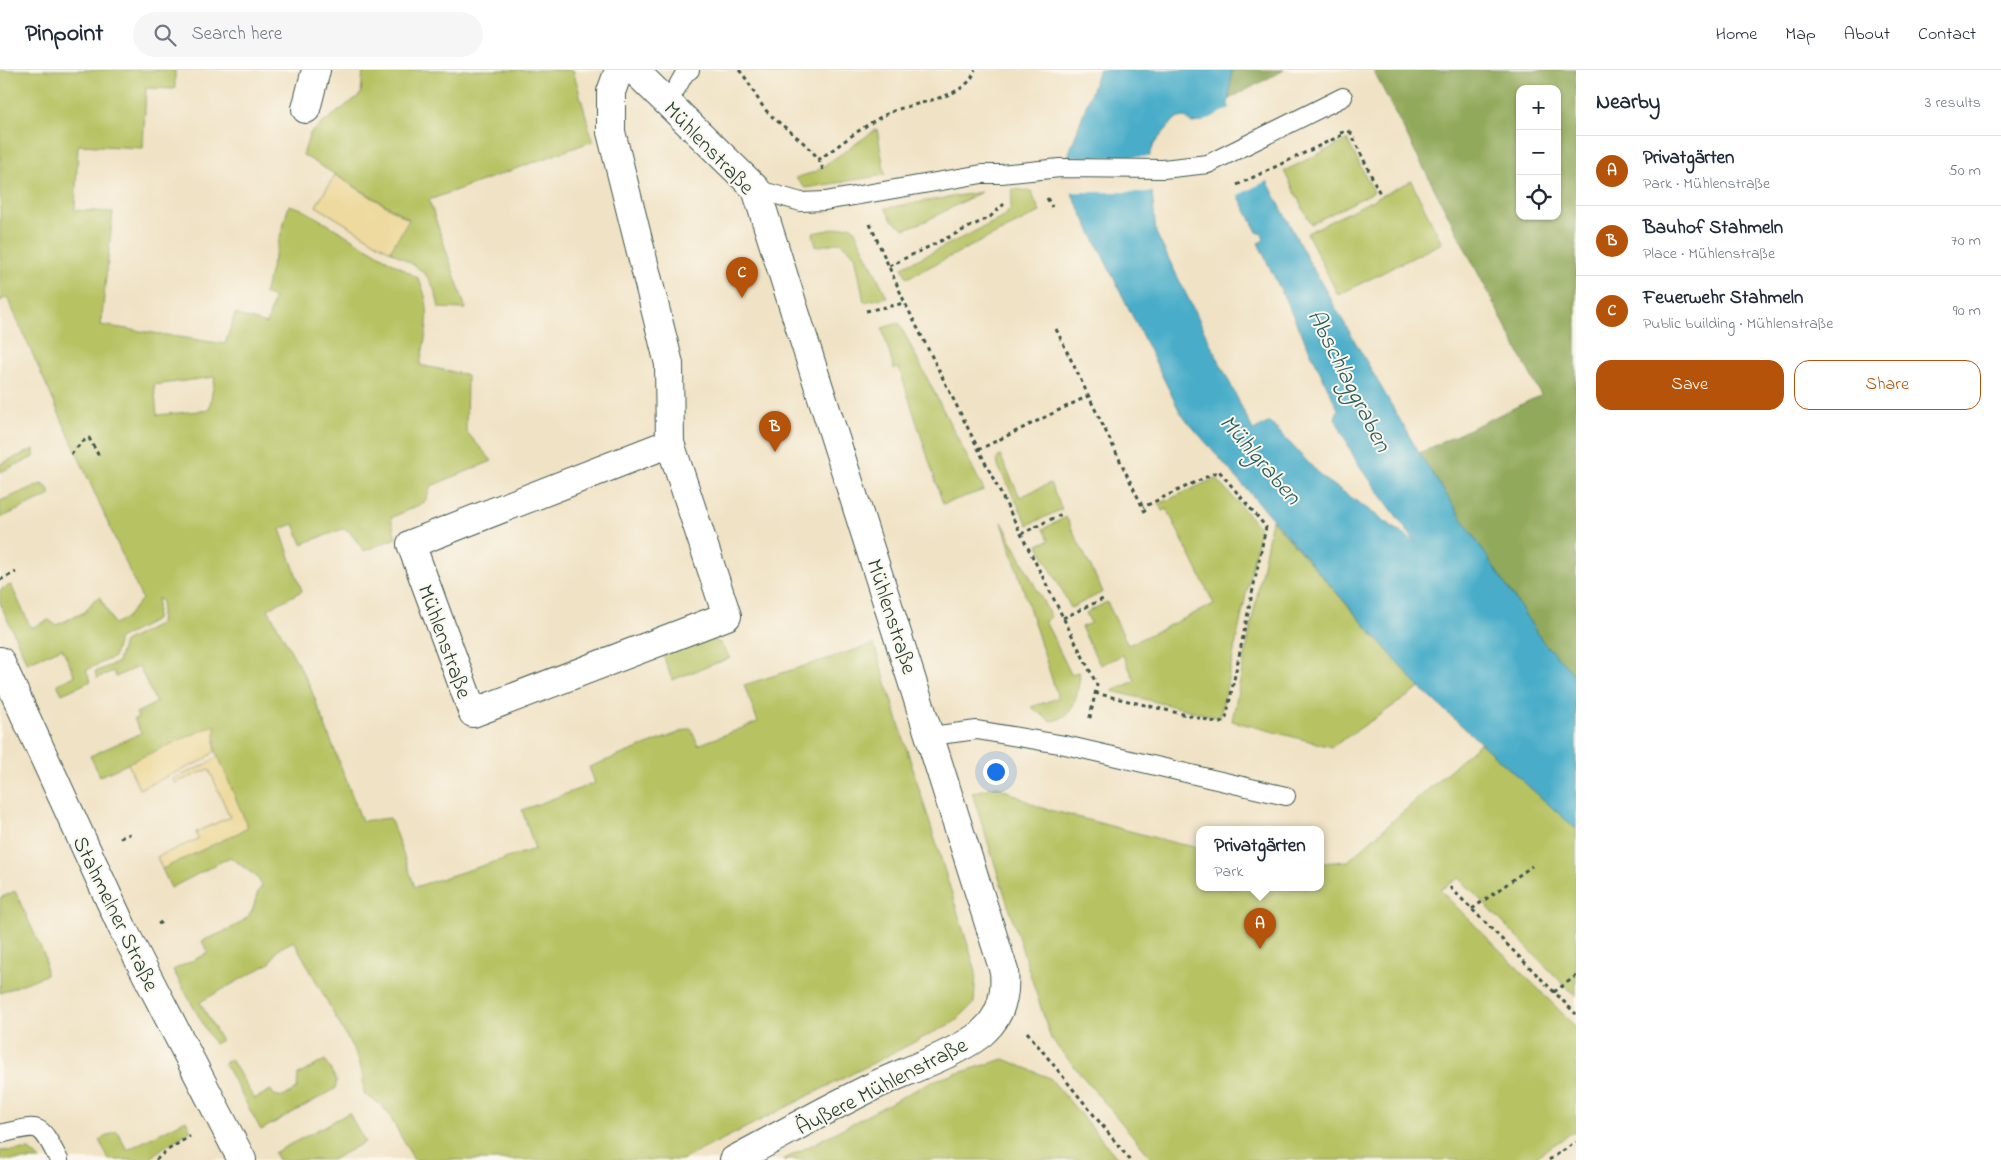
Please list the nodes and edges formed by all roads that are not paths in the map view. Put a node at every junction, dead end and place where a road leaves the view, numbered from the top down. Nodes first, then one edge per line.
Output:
1 (316, 70) edge
2 (619, 70) edge
3 (634, 70) edge
4 (690, 70) edge
5 (1343, 97) dead end
6 (668, 103) junction
7 (306, 109) dead end
8 (756, 189) junction
9 (670, 442) junction
10 (0, 661) edge
11 (931, 736) junction
12 (1286, 796) dead end
13 (996, 1016) joint
14 (0, 1134) edge
15 (59, 1160) edge
16 (242, 1160) edge
17 (734, 1160) edge

1 - 7 street
2 - 9 street, Mühlenstraße
3 - 6 street, Mühlenstraße
4 - 6 lane
5 - 8 lane
6 - 8 street, Mühlenstraße
8 - 11 street, Mühlenstraße
9 - 9 street, Mühlenstraße
10 - 16 street, Stahmelner Straße
11 - 12 lane
11 - 13 street, Mühlenstraße
13 - 17 street, Äußere Mühlenstraße
14 - 15 lane

